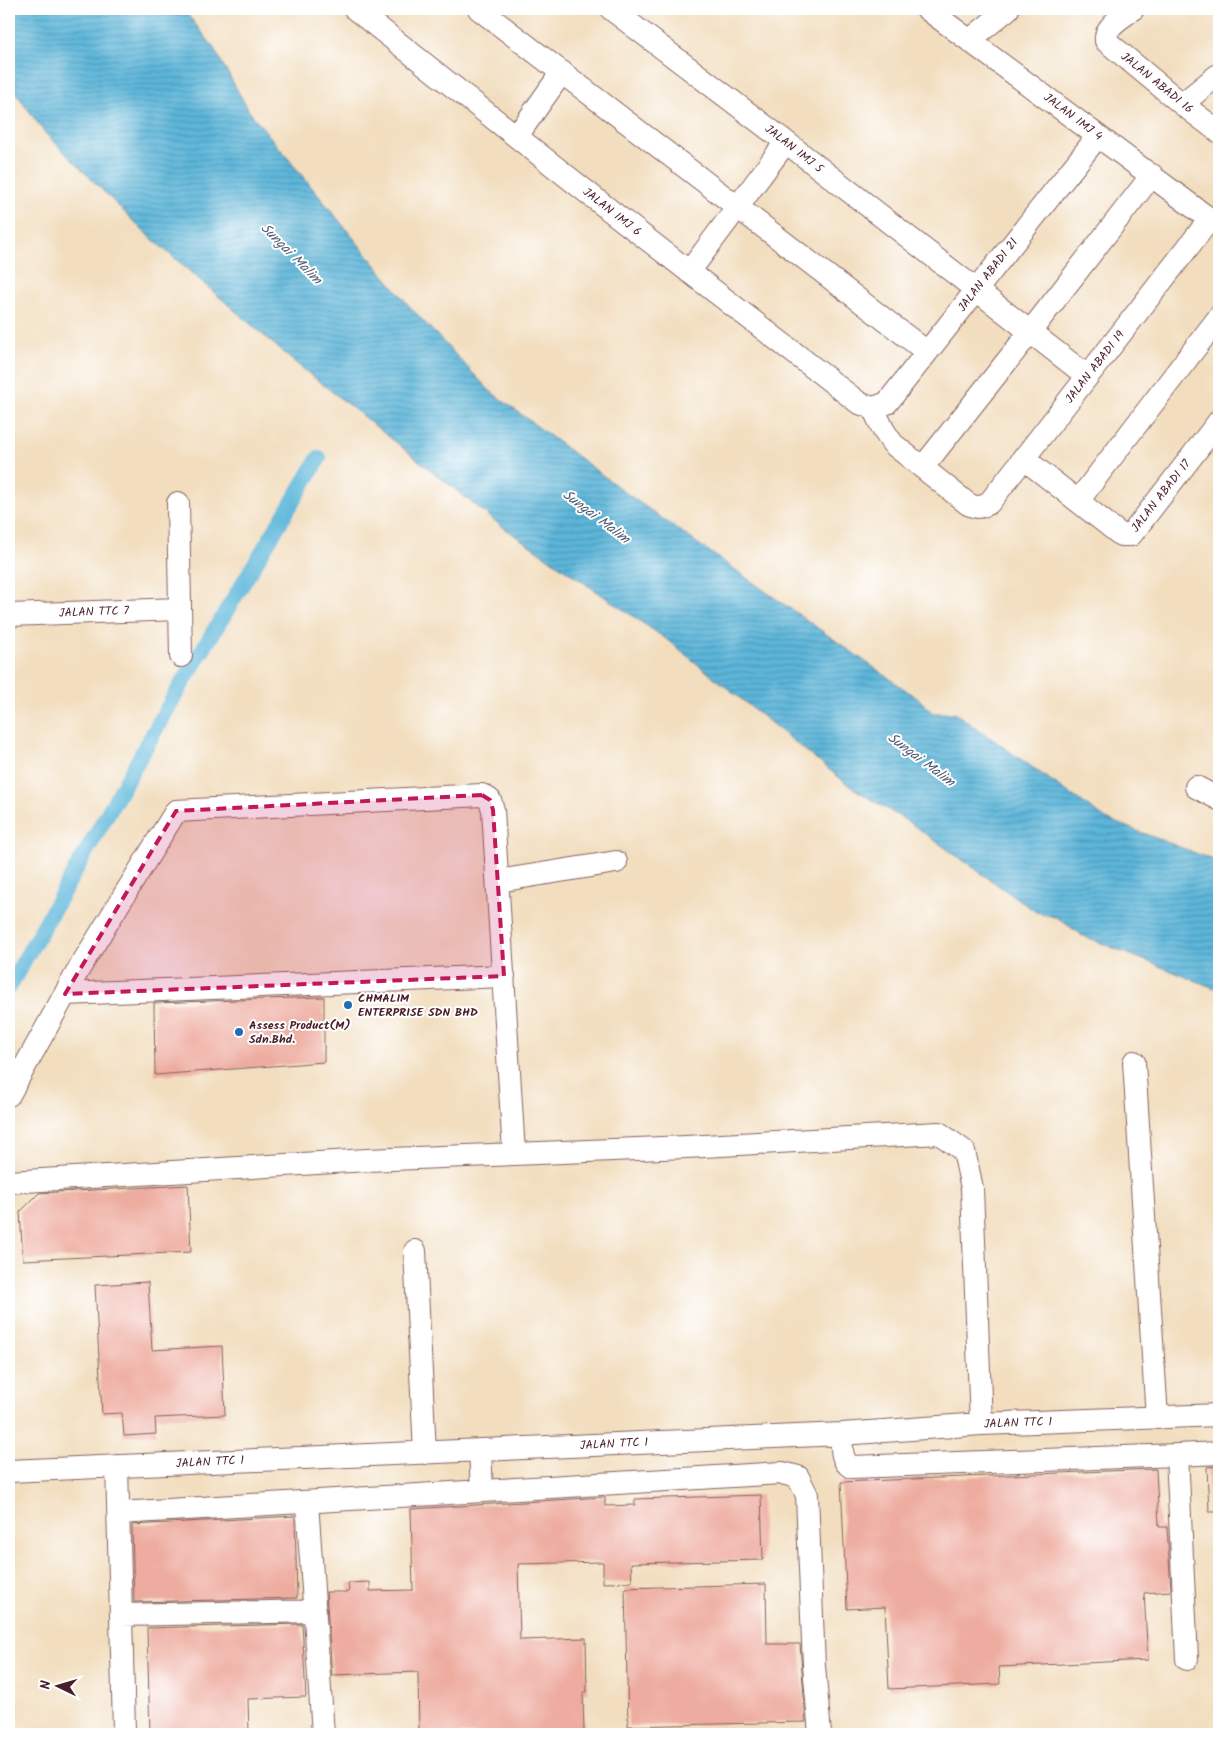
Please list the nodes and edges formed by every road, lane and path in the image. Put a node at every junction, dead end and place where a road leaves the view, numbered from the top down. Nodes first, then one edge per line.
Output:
1 (355, 9) edge
2 (479, 9) edge
3 (611, 9) edge
4 (927, 9) edge
5 (1008, 9) edge
6 (1133, 9) edge
7 (970, 40) junction
8 (562, 72) junction
9 (1219, 74) edge
10 (1182, 104) junction
11 (1219, 132) edge
12 (517, 136) junction
13 (1098, 136) junction
14 (786, 142) junction
15 (1152, 175) junction
16 (738, 207) junction
17 (1215, 223) edge
18 (689, 272) junction
19 (976, 291) junction
20 (1219, 317) edge
21 (1030, 332) junction
22 (927, 352) junction
23 (1087, 376) junction
24 (874, 408) junction
25 (1219, 421) edge
26 (1023, 458) junction
27 (923, 467) junction
28 (1078, 501) junction
29 (178, 503) dead end
30 (180, 609) junction
31 (9, 615) edge
32 (181, 656) dead end
33 (1196, 787) dead end
34 (1219, 799) edge
35 (616, 862) dead end
36 (498, 881) junction
37 (504, 976) junction
38 (65, 994) junction
39 (1134, 1062) dead end
40 (9, 1095) edge
41 (514, 1154) junction
42 (9, 1182) edge
43 (416, 1251) dead end
44 (1219, 1415) edge
45 (1157, 1418) junction
46 (981, 1424) junction
47 (842, 1434) junction
48 (480, 1450) junction
49 (425, 1453) junction
50 (1219, 1453) edge
51 (1177, 1455) junction
52 (118, 1466) junction
53 (9, 1471) edge
54 (482, 1491) junction
55 (307, 1502) junction
56 (119, 1513) junction
57 (315, 1611) junction
58 (121, 1615) junction
59 (1186, 1659) dead end
60 (125, 1734) edge
61 (323, 1734) edge
62 (820, 1734) edge

1 - 12 street, JALAN IMJ 6
2 - 8 street
3 - 14 street, JALAN IMJ 5
4 - 7 street, JALAN IMJ 4
5 - 7 street
6 - 10 street, JALAN ABADI 16
7 - 13 street, JALAN IMJ 4
8 - 12 street
8 - 16 street
9 - 10 street
10 - 11 street, JALAN ABADI 16
12 - 18 street, JALAN IMJ 6
13 - 15 street, JALAN IMJ 4
13 - 19 street, JALAN ABADI 21
14 - 16 street
14 - 19 street, JALAN IMJ 5
15 - 17 street, JALAN IMJ 4
15 - 21 street
16 - 18 street
16 - 22 street
17 - 23 street, JALAN ABADI 19
18 - 24 street, JALAN IMJ 6
19 - 21 street, JALAN IMJ 5
19 - 22 street, JALAN ABADI 21
20 - 28 street
21 - 23 street, JALAN IMJ 5
21 - 27 street
22 - 24 street, JALAN ABADI 21
23 - 26 street, JALAN ABADI 19
24 - 27 street
25 - 28 street, JALAN ABADI 17
26 - 27 street, JALAN ABADI 19
26 - 28 street, JALAN ABADI 17
29 - 30 street
30 - 31 street, JALAN TTC 7
30 - 32 street
33 - 34 street
35 - 36 street
36 - 37 street
36 - 38 street
37 - 38 street
37 - 41 street
38 - 40 street
39 - 45 street
41 - 42 street
41 - 46 street
43 - 49 street
44 - 45 street, JALAN TTC 1
45 - 46 street, JALAN TTC 1
46 - 47 street, JALAN TTC 1
47 - 48 street, JALAN TTC 1
47 - 51 street
48 - 49 street, JALAN TTC 1
48 - 54 street
49 - 52 street, JALAN TTC 1
50 - 51 street
51 - 59 street
52 - 53 street, JALAN TTC 1
52 - 56 street
54 - 55 street
54 - 62 street
55 - 56 street
55 - 57 street
56 - 58 street
57 - 58 street
57 - 61 street
58 - 60 street

